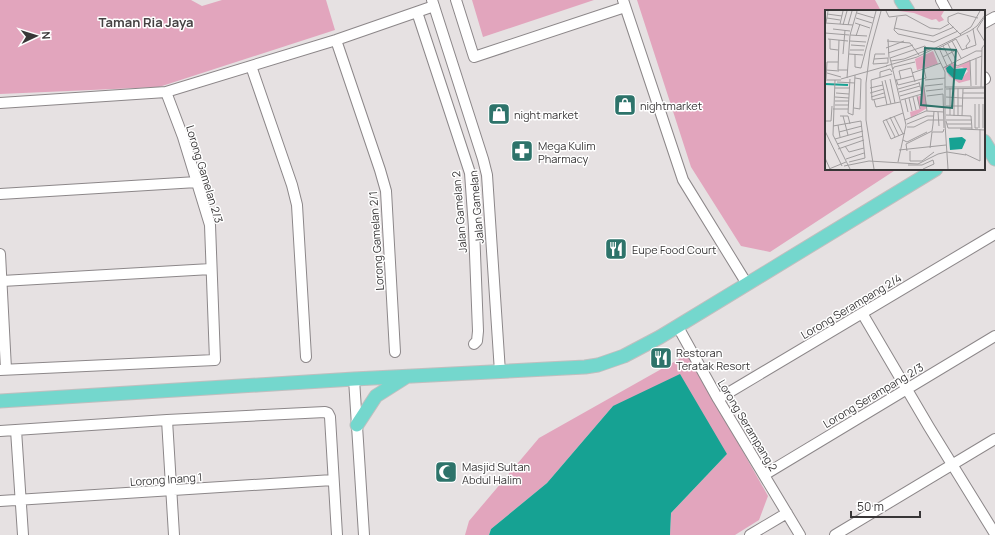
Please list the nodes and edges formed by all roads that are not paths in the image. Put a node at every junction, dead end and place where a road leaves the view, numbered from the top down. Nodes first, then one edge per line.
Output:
1 (456, 0) edge
2 (901, 0) edge
3 (941, 0) edge
4 (433, 3) edge
5 (624, 3) edge
6 (907, 10) edge
7 (946, 10) edge
8 (417, 12) junction
9 (995, 17) edge
10 (985, 22) edge
11 (336, 40) junction
12 (251, 66) junction
13 (166, 92) junction
14 (0, 102) edge
15 (985, 144) edge
16 (995, 159) edge
17 (985, 160) edge
18 (995, 168) edge
19 (934, 170) edge
20 (197, 182) junction
21 (0, 194) edge
22 (995, 234) edge
23 (0, 254) edge
24 (211, 269) junction
25 (2, 282) junction
26 (747, 284) junction
27 (862, 314) junction
28 (678, 327) junction
29 (995, 336) edge
30 (474, 344) dead end
31 (395, 352) dead end
32 (306, 357) dead end
33 (3, 369) edge
34 (500, 372) junction
35 (407, 376) junction
36 (354, 379) junction
37 (907, 389) junction
38 (718, 399) junction
39 (0, 401) edge
40 (167, 420) junction
41 (357, 425) junction
42 (0, 430) edge
43 (16, 430) junction
44 (995, 439) edge
45 (952, 464) junction
46 (764, 475) junction
47 (333, 480) junction
48 (171, 491) junction
49 (20, 500) junction
50 (0, 502) edge
51 (787, 513) junction
52 (995, 534) edge
53 (23, 535) edge
54 (174, 535) edge
55 (337, 535) edge
56 (364, 535) edge
57 (750, 535) edge
58 (800, 535) edge
59 (836, 535) edge

1 - 5 street
2 - 6 main road
3 - 7 street
4 - 8 street
4 - 34 street, Jalan Gamelan
5 - 26 street
8 - 11 street
8 - 30 street, Jalan Gamelan 2
9 - 10 street
11 - 12 street
11 - 31 street, Lorong Gamelan 2/1
12 - 13 street
12 - 32 street
13 - 14 street
13 - 20 street, Lorong Gamelan 2/3
15 - 16 main road
17 - 18 main road
19 - 26 main road
20 - 21 street
20 - 24 street, Lorong Gamelan 2/3
22 - 27 street, Lorong Serampang 2/4
23 - 25 street
24 - 25 street
24 - 33 street, Lorong Gamelan 2/3
25 - 33 street
26 - 28 main road
27 - 37 street
27 - 38 street, Lorong Serampang 2/4
28 - 34 main road
28 - 38 street, Lorong Serampang 2
29 - 37 street, Lorong Serampang 2/3
34 - 35 main road
35 - 36 main road
35 - 41 main road
36 - 39 main road
36 - 41 street
37 - 45 street
37 - 46 street, Lorong Serampang 2/3
38 - 46 street, Lorong Serampang 2
40 - 43 street
40 - 47 street
40 - 48 street
41 - 56 street
42 - 43 street
43 - 49 street
44 - 45 street
45 - 52 street
45 - 59 street
46 - 51 street, Lorong Serampang 2
47 - 48 street, Lorong Inang 1
47 - 55 street
48 - 49 street, Lorong Inang 1
48 - 54 street
49 - 50 street, Lorong Inang 1
49 - 53 street
51 - 57 street
51 - 58 street, Lorong Serampang 2

